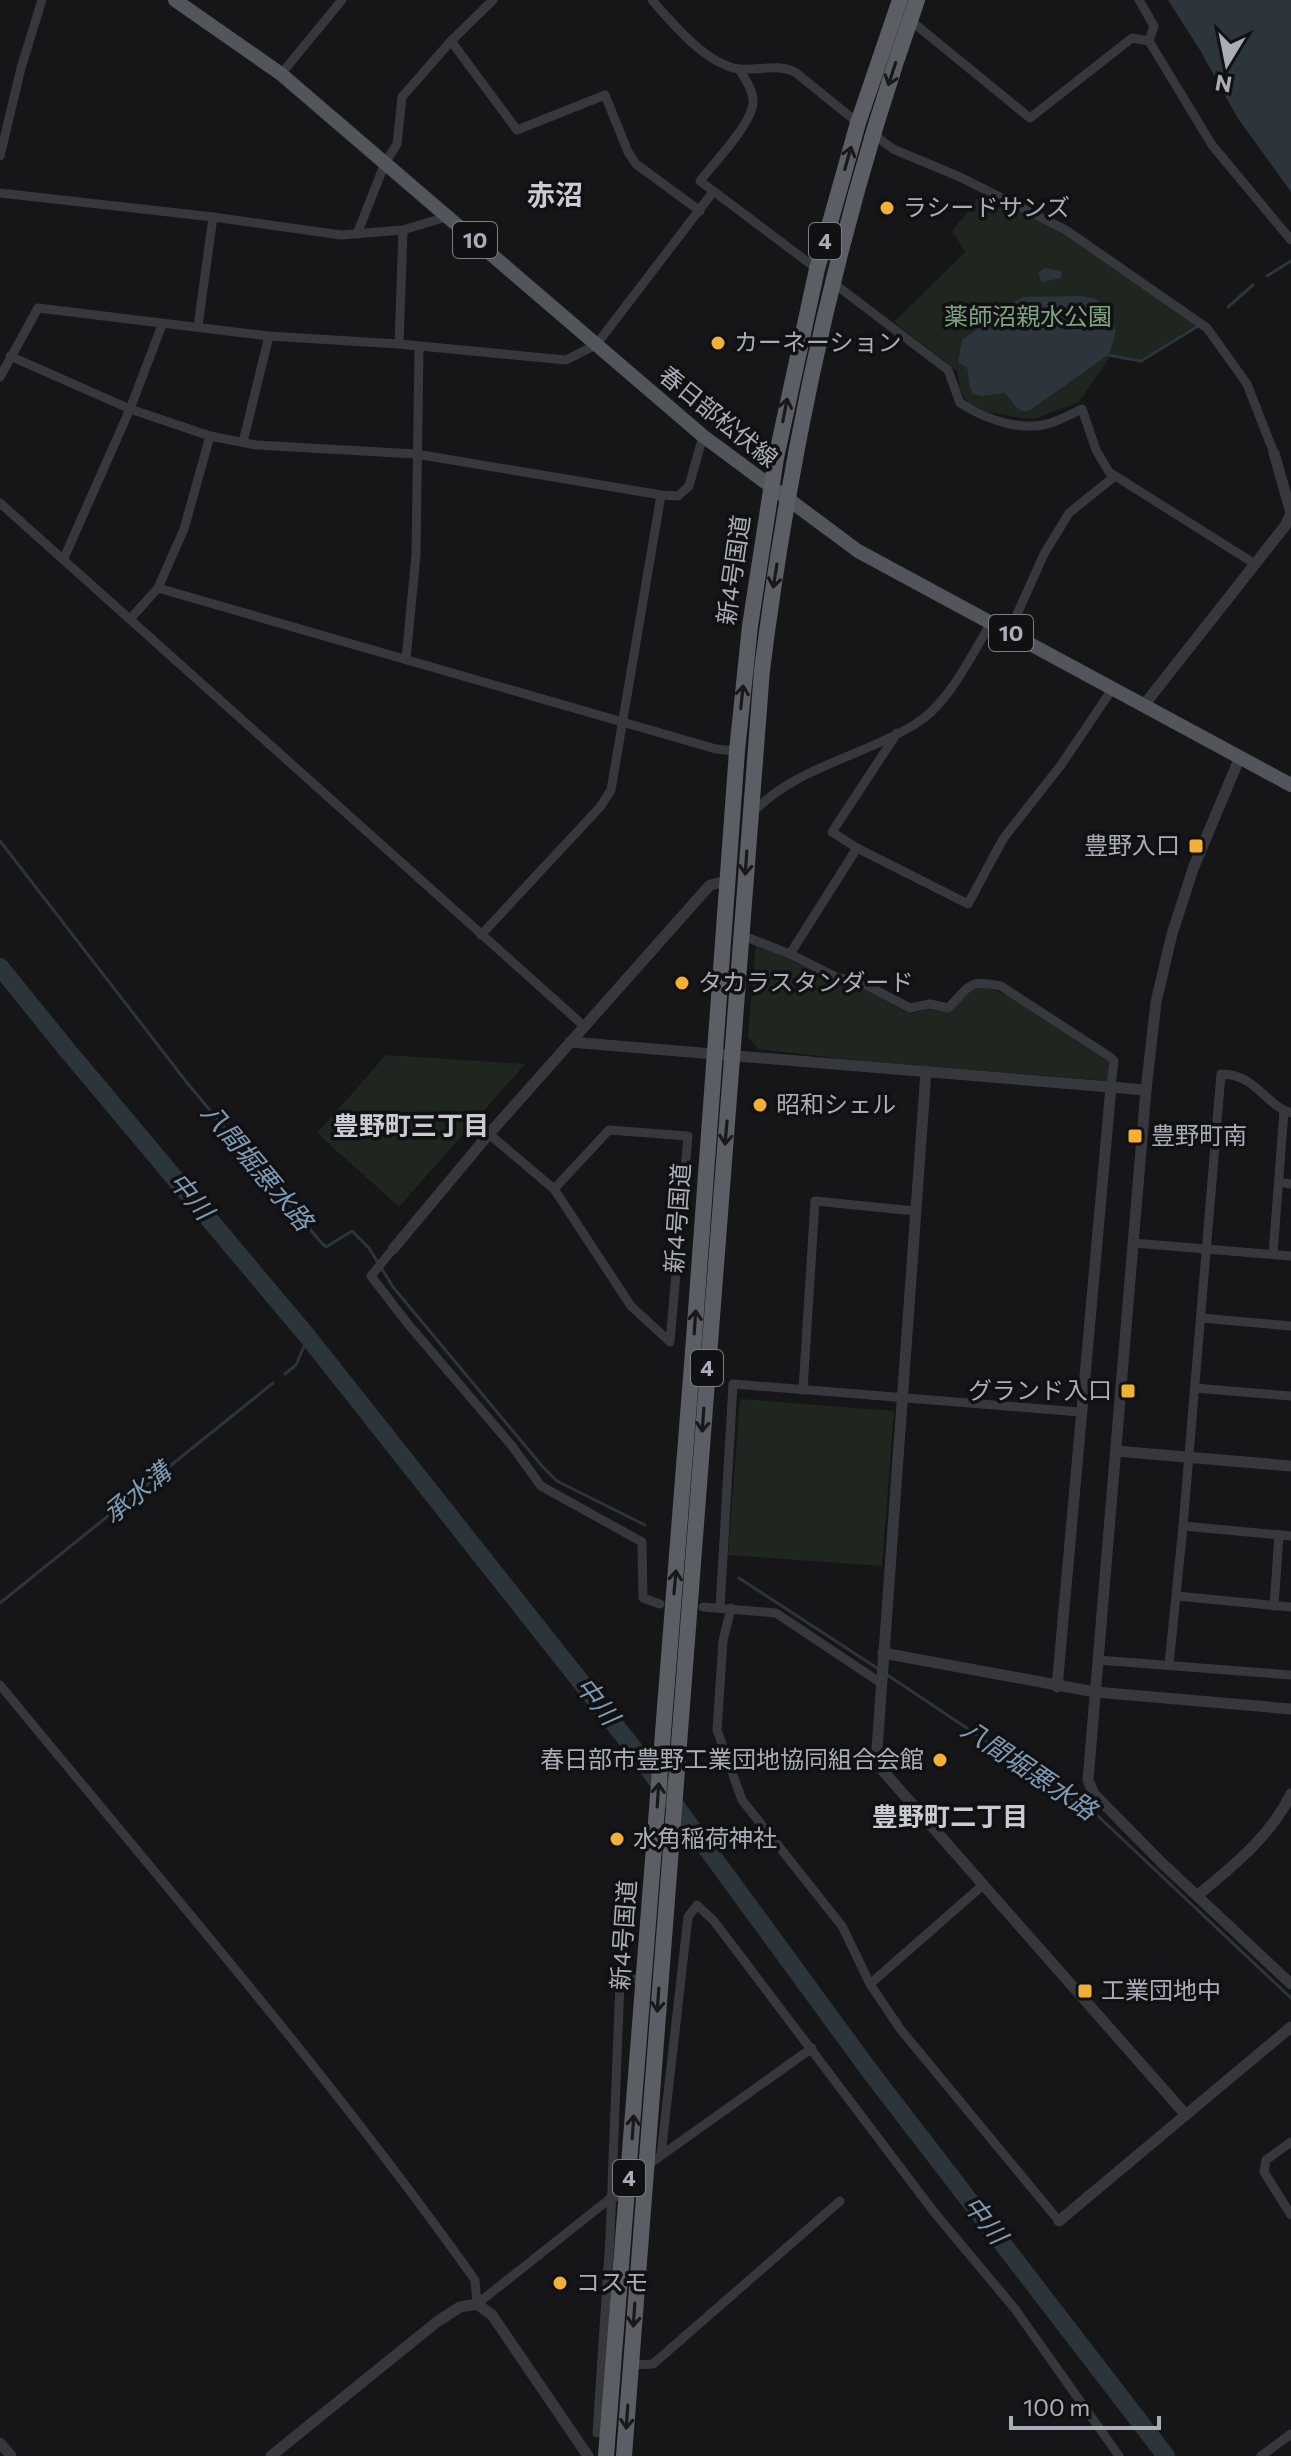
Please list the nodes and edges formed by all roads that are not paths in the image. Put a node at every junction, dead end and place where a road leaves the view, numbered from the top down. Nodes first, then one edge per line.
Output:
1 (42, 0) edge
2 (175, 0) edge
3 (342, 0) edge
4 (493, 0) edge
5 (652, 0) edge
6 (917, 0) edge
7 (1139, 0) edge
8 (898, 1) edge
9 (910, 20) junction
10 (451, 41) junction
11 (1149, 41) junction
12 (739, 69) junction
13 (281, 74) junction
14 (858, 123) junction
15 (873, 134) junction
16 (0, 156) edge
17 (385, 163) junction
18 (713, 192) junction
19 (0, 193) edge
20 (700, 211) junction
21 (213, 217) junction
22 (446, 217) junction
23 (403, 230) junction
24 (357, 234) junction
25 (1291, 240) edge
26 (817, 269) junction
27 (832, 282) junction
28 (162, 325) junction
29 (198, 326) junction
30 (269, 336) junction
31 (399, 344) junction
32 (596, 345) junction
33 (419, 348) junction
34 (10, 356) junction
35 (0, 377) edge
36 (130, 409) junction
37 (210, 436) junction
38 (703, 436) junction
39 (243, 442) junction
40 (1274, 453) joint
41 (416, 454) junction
42 (1115, 476) junction
43 (771, 487) junction
44 (661, 495) junction
45 (788, 499) junction
46 (0, 503) edge
47 (64, 558) junction
48 (1255, 564) junction
49 (158, 588) junction
50 (131, 618) junction
51 (991, 623) junction
52 (1009, 632) junction
53 (406, 659) junction
54 (1113, 688) junction
55 (1144, 705) junction
56 (624, 722) junction
57 (897, 733) junction
58 (737, 751) junction
59 (1240, 757) junction
60 (1291, 785) edge
61 (749, 815) junction
62 (857, 848) junction
63 (727, 881) junction
64 (481, 935) junction
65 (741, 935) junction
66 (790, 954) junction
67 (584, 1026) junction
68 (570, 1042) junction
69 (714, 1054) junction
70 (732, 1055) junction
71 (926, 1071) junction
72 (1111, 1087) junction
73 (1146, 1090) junction
74 (1288, 1112) edge
75 (489, 1134) junction
76 (1279, 1182) junction
77 (1291, 1184) edge
78 (554, 1189) junction
79 (915, 1211) junction
80 (1133, 1243) junction
81 (393, 1249) joint
82 (1206, 1250) junction
83 (1273, 1254) junction
84 (1291, 1256) edge
85 (1201, 1318) junction
86 (1291, 1326) edge
87 (1195, 1388) junction
88 (803, 1390) junction
89 (1291, 1396) edge
90 (901, 1398) junction
91 (1080, 1412) junction
92 (1116, 1451) junction
93 (1188, 1458) junction
94 (1291, 1466) edge
95 (1183, 1526) junction
96 (1279, 1535) junction
97 (1291, 1536) edge
98 (1177, 1596) junction
99 (660, 1604) dead end
100 (1274, 1606) junction
101 (703, 1607) dead end
102 (1291, 1607) edge
103 (726, 1608) junction
104 (883, 1659) junction
105 (1098, 1660) junction
106 (1169, 1665) junction
107 (1291, 1675) edge
108 (881, 1681) junction
109 (0, 1685) edge
110 (1057, 1687) junction
111 (1095, 1692) junction
112 (1291, 1709) edge
113 (1291, 1794) edge
114 (983, 1885) junction
115 (1197, 1896) junction
116 (621, 1955) dead end
117 (619, 1977) junction
118 (635, 1979) dead end
119 (870, 1984) junction
120 (1291, 1984) edge
121 (1291, 2027) edge
122 (812, 2048) junction
123 (1186, 2115) junction
124 (1291, 2142) edge
125 (661, 2155) junction
126 (645, 2167) junction
127 (620, 2198) junction
128 (840, 2201) dead end
129 (1291, 2215) edge
130 (1059, 2221) joint
131 (477, 2304) junction
132 (630, 2365) junction
133 (597, 2433) dead end
134 (1291, 2434) edge
135 (0, 2443) edge
136 (11, 2456) edge
137 (271, 2456) edge
138 (588, 2456) edge
139 (606, 2456) edge
140 (624, 2456) edge
141 (1119, 2456) edge
142 (1261, 2456) edge

1 - 16 street
2 - 13 main road, 春日部松伏線 / 10
3 - 13 street
4 - 10 street
5 - 12 street
6 - 9 highway, 新4号国道 / 4
7 - 11 street
8 - 14 highway, 新4号国道 / 4
9 - 11 street
9 -> 15 highway, 新4号国道 / 4
10 - 17 street
10 - 20 street
11 - 25 street
12 - 14 street
12 - 18 street
13 - 17 main road, 春日部松伏線 / 10
26 -> 14 highway, 新4号国道 / 4
15 - 27 highway, 新4号国道 / 4
15 - 40 street
17 - 22 main road, 春日部松伏線 / 10
17 - 24 street
18 - 20 street
18 - 26 street
19 - 21 street
20 - 32 street
21 - 24 street
21 - 29 street
22 - 23 street
22 - 32 main road, 春日部松伏線 / 10
23 - 24 street
23 - 31 street
43 -> 26 highway, 新4号国道 / 4
27 - 42 street
27 - 45 highway, 新4号国道 / 4
28 - 29 street
28 - 34 street
28 - 36 street
29 - 30 street
30 - 31 street
30 - 39 street
31 - 33 street
32 - 33 street
32 - 38 main road, 春日部松伏線 / 10
33 - 41 street
34 - 35 street
34 - 36 street
36 - 37 street
36 - 47 street
37 - 39 street
37 - 49 street
38 - 43 main road, 春日部松伏線 / 10
38 - 44 street
39 - 41 street
40 - 48 street
41 - 44 street
41 - 53 street
42 - 48 street
42 - 52 street
43 - 45 main road, 春日部松伏線 / 10
58 -> 43 highway, 新4号国道 / 4
44 - 56 street
45 - 51 main road, 春日部松伏線 / 10
45 -> 61 highway, 新4号国道 / 4
46 - 47 street
47 - 50 street
48 - 55 street
49 - 50 street
49 - 53 street
50 - 64 street
51 - 52 main road, 春日部松伏線 / 10
51 - 57 street
52 - 54 main road, 春日部松伏線 / 10
53 - 56 street
54 - 55 main road, 春日部松伏線 / 10
54 - 62 street
55 - 59 main road, 春日部松伏線 / 10
56 - 58 street
56 - 64 street
57 - 61 street
57 - 62 street
58 - 63 highway, 新4号国道 / 4
59 - 60 main road, 春日部松伏線 / 10
59 - 73 street
61 -> 65 highway, 新4号国道 / 4
62 - 66 street
63 - 67 street
63 - 69 highway, 新4号国道 / 4
64 - 67 street
65 - 66 street
65 - 70 highway, 新4号国道 / 4
66 - 72 street
67 - 68 street
68 - 69 street
68 - 75 street
69 - 70 street
127 -> 69 highway, 新4号国道 / 4
70 - 71 street
70 -> 126 highway, 新4号国道 / 4
71 - 72 street
71 - 79 street
72 - 73 street
72 - 91 street
73 - 80 street
74 - 76 street
74 - 82 street
75 - 78 street
75 - 81 street
76 - 77 street
76 - 83 street
78 - 78 street
79 - 88 street
79 - 90 street
80 - 82 street
80 - 92 street
81 - 99 street
82 - 83 street
82 - 85 street
83 - 84 street
85 - 86 street
85 - 87 street
87 - 89 street
87 - 93 street
88 - 90 street
88 - 103 street
90 - 91 street
90 - 104 street
91 - 110 street
92 - 93 street
92 - 105 street
93 - 94 street
93 - 95 street
95 - 96 street
95 - 98 street
96 - 97 street
96 - 100 street
98 - 100 street
98 - 106 street
100 - 102 street
101 - 103 street
103 - 108 street
103 - 119 street
104 - 108 street
104 - 110 street
105 - 106 street
105 - 111 street
106 - 107 street
108 - 114 street
109 - 131 street
110 - 111 street
111 - 112 street
111 - 115 street
113 - 115 street
114 - 119 street
114 - 123 street
115 - 120 street
116 - 117 street
117 - 118 street
117 - 127 street
119 - 130 street
121 - 123 street
122 - 125 street
122 - 125 street
122 - 141 street
123 - 130 street
124 - 129 street
125 - 126 street
126 -> 132 highway, 新4号国道 / 4
127 - 131 street
127 - 133 street
127 - 139 highway, 新4号国道 / 4
128 - 132 street
131 - 137 street
131 - 138 street
132 -> 140 highway, 新4号国道 / 4
134 - 142 street
135 - 136 street

